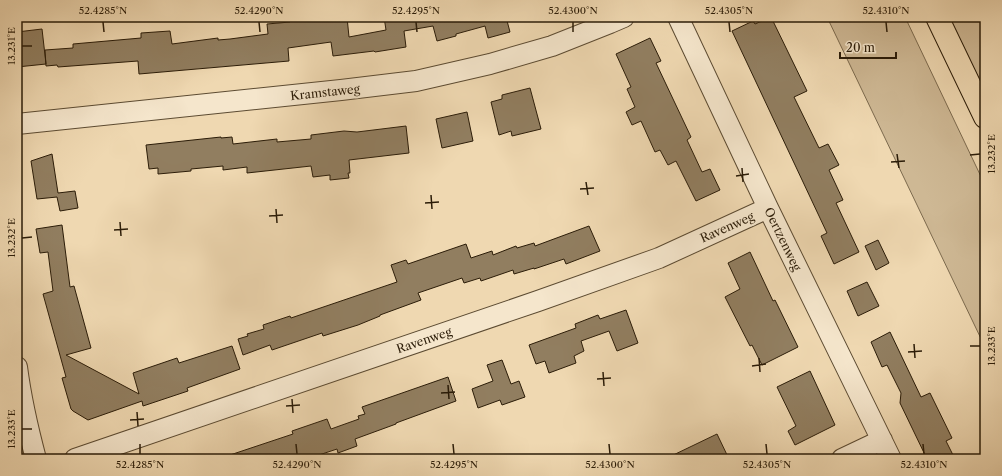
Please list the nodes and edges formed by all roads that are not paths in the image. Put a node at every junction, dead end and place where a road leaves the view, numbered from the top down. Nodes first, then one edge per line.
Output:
1 (624, 17) edge
2 (678, 17) edge
3 (937, 17) edge
4 (985, 117) edge
5 (17, 124) edge
6 (768, 208) junction
7 (17, 368) edge
8 (882, 440) junction
9 (36, 459) edge
10 (75, 459) edge
11 (842, 459) edge
12 (891, 459) edge

1 - 5 street, Kramstaweg
2 - 6 street, Oertzenweg
3 - 4 main road
6 - 8 street, Oertzenweg
6 - 10 street, Ravenweg
7 - 9 street
8 - 11 street
8 - 12 street, Oertzenweg

